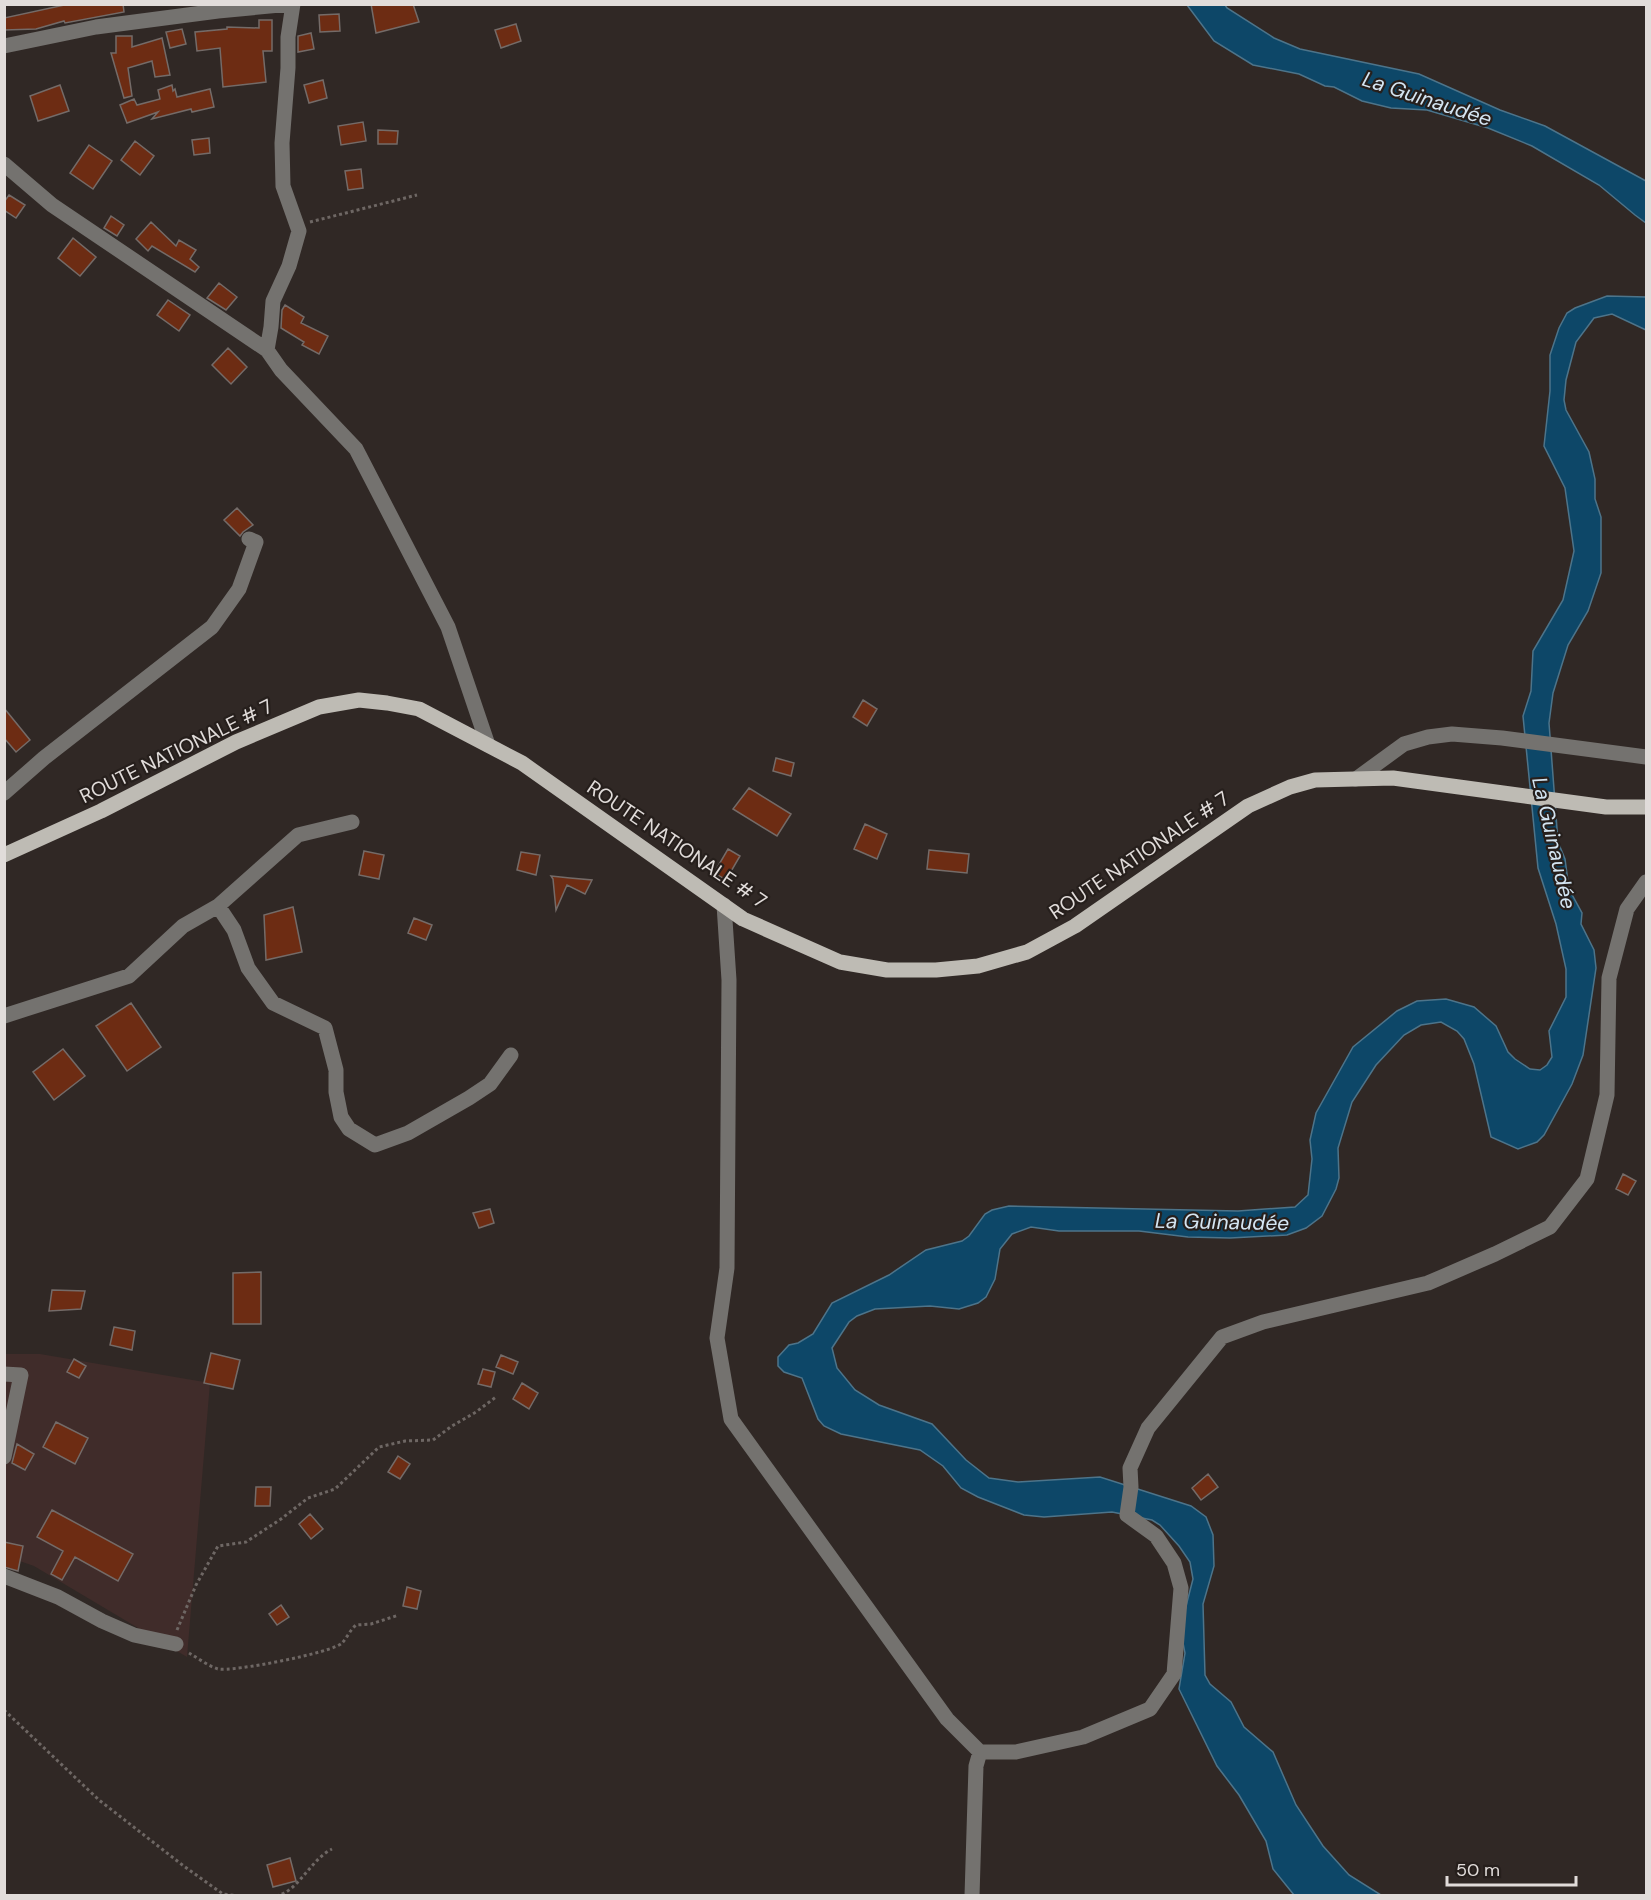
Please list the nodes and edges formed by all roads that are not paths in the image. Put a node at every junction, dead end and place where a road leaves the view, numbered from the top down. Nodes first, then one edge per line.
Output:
1 (292, 4) edge
2 (4, 46) edge
3 (4, 164) edge
4 (267, 350) junction
5 (249, 539) dead end
6 (488, 745) junction
7 (1647, 757) edge
8 (1356, 779) junction
9 (4, 793) edge
10 (1647, 807) edge
11 (352, 822) dead end
12 (4, 855) edge
13 (1647, 882) edge
14 (724, 905) junction
15 (218, 906) junction
16 (4, 1016) edge
17 (511, 1055) dead end
18 (4, 1374) edge
19 (4, 1457) edge
20 (4, 1576) edge
21 (176, 1644) road end
22 (980, 1752) junction
23 (972, 1896) edge

1 - 2 street
1 - 4 street
3 - 4 street
4 - 6 street
5 - 9 street
6 - 12 main road, ROUTE NATIONALE # 7
6 - 14 main road, ROUTE NATIONALE # 7
7 - 8 street
8 - 10 main road, ROUTE NATIONALE # 7
8 - 14 main road, ROUTE NATIONALE # 7
11 - 15 street
13 - 22 street
14 - 22 street
15 - 16 street
15 - 17 street
18 - 19 street
20 - 21 street
22 - 23 street

